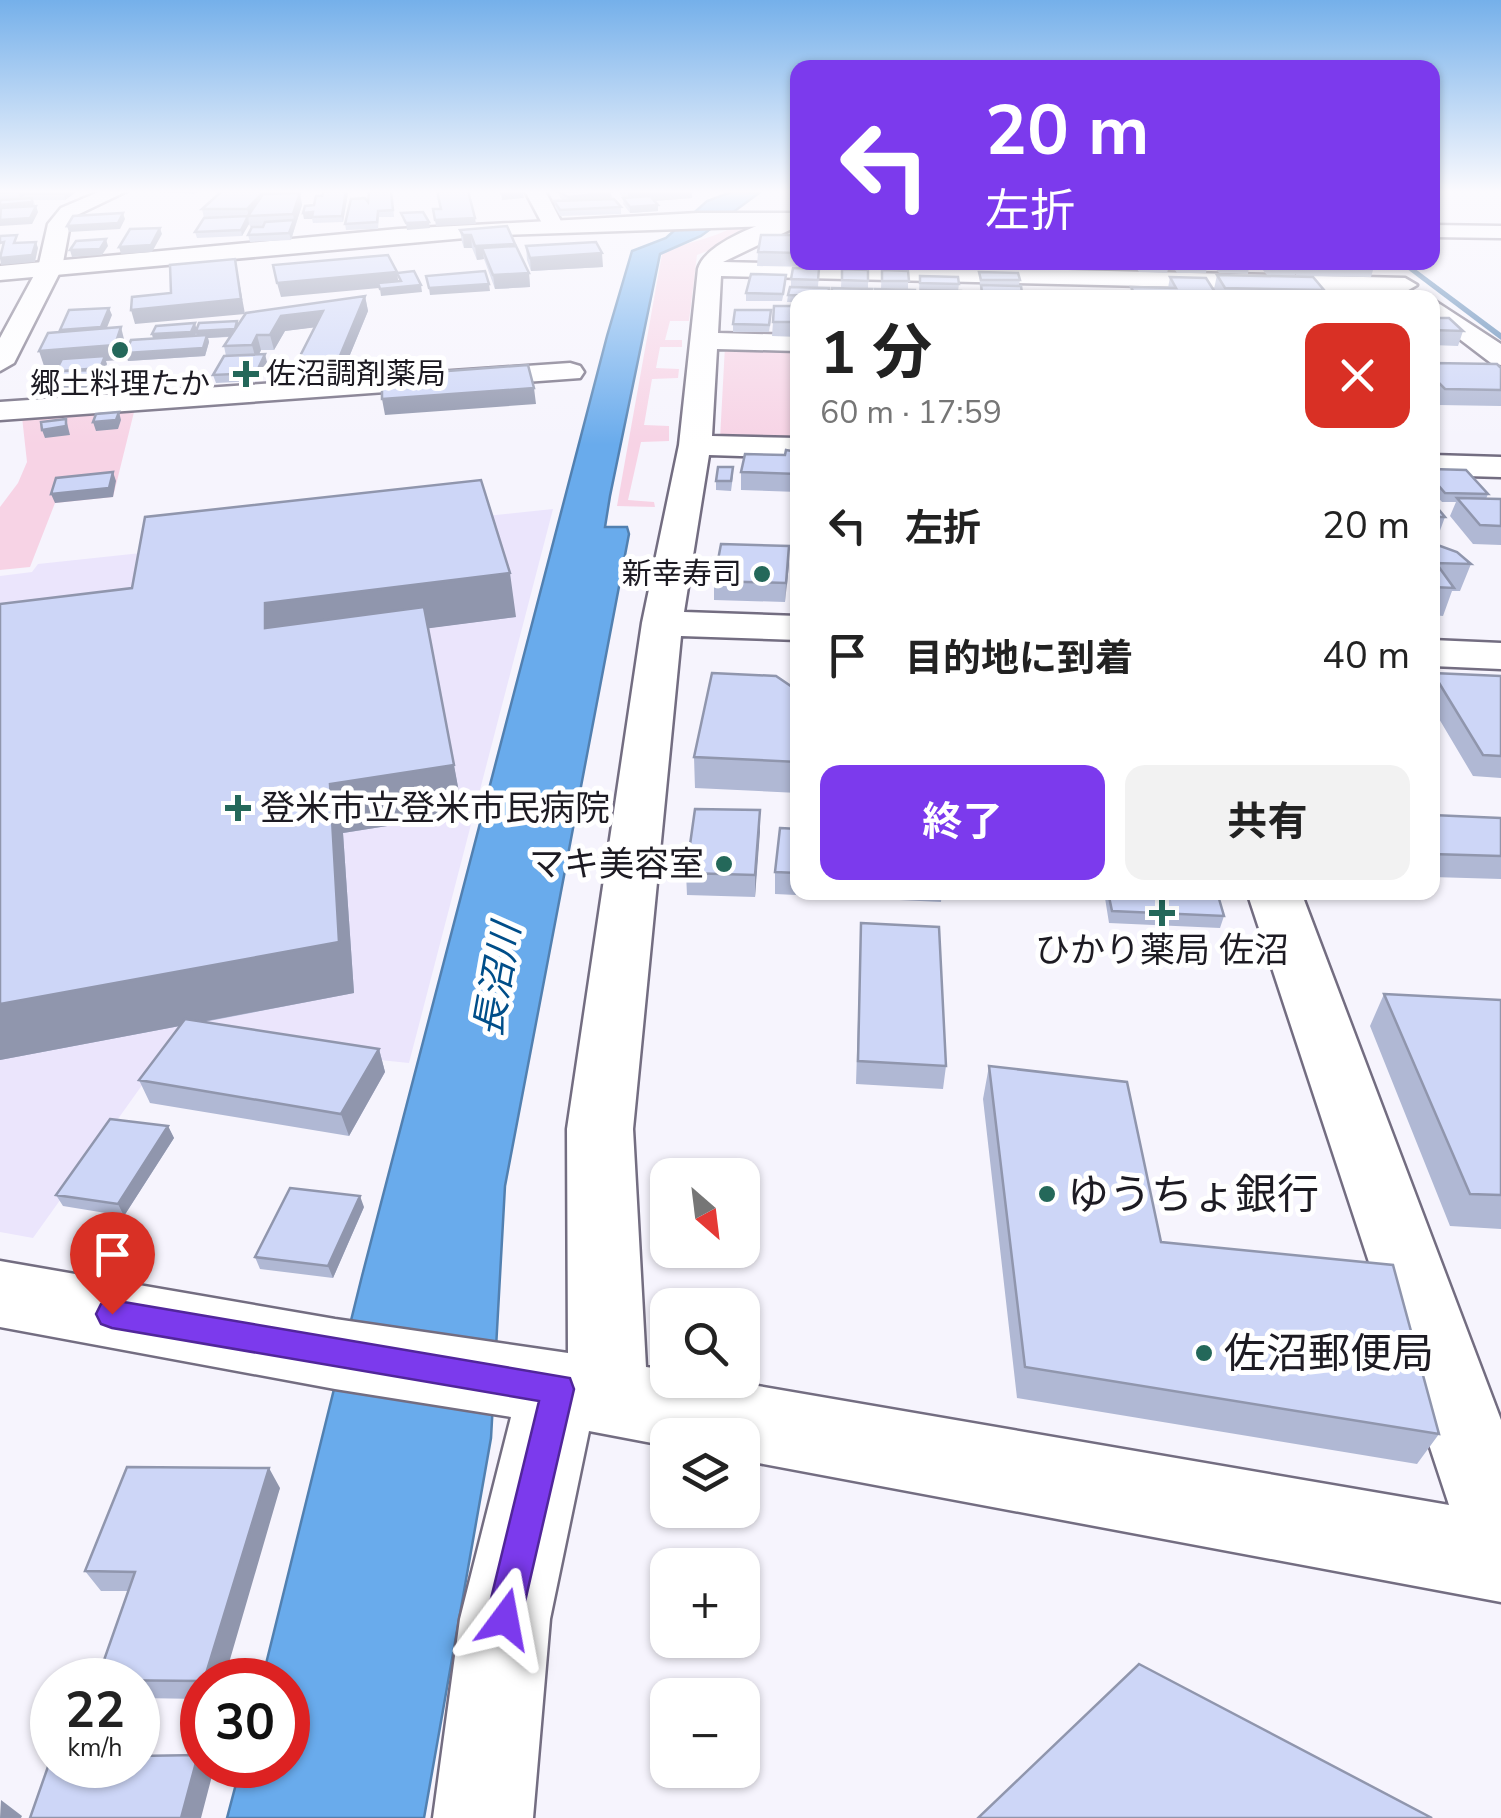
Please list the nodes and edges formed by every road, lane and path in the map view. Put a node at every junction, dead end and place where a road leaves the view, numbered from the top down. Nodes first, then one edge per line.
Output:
1 (46, 276) edge
2 (710, 276) edge
3 (836, 276) edge
4 (1060, 288) edge
5 (1295, 290) edge
6 (1440, 312) edge
7 (707, 341) junction
8 (790, 343) edge
9 (1462, 358) edge
10 (1501, 358) edge
11 (0, 363) edge
12 (570, 372) dead end
13 (0, 411) edge
14 (695, 445) junction
15 (790, 448) edge
16 (1440, 465) edge
17 (1501, 467) edge
18 (662, 622) junction
19 (790, 628) edge
20 (1440, 653) edge
21 (1501, 656) edge
22 (1277, 900) edge
23 (0, 1294) edge
24 (567, 1391) junction
25 (1501, 1533) edge
26 (1501, 1558) edge
27 (483, 1818) edge

1 - 11 street
2 - 7 street
3 - 4 street
4 - 5 street
6 - 10 street
7 - 8 street
7 - 14 street
9 - 10 street
12 - 13 street
14 - 15 street
14 - 18 street
16 - 17 street
18 - 19 street
18 - 24 street
20 - 21 street
22 - 25 street
23 - 24 street
24 - 26 street
24 - 27 street

